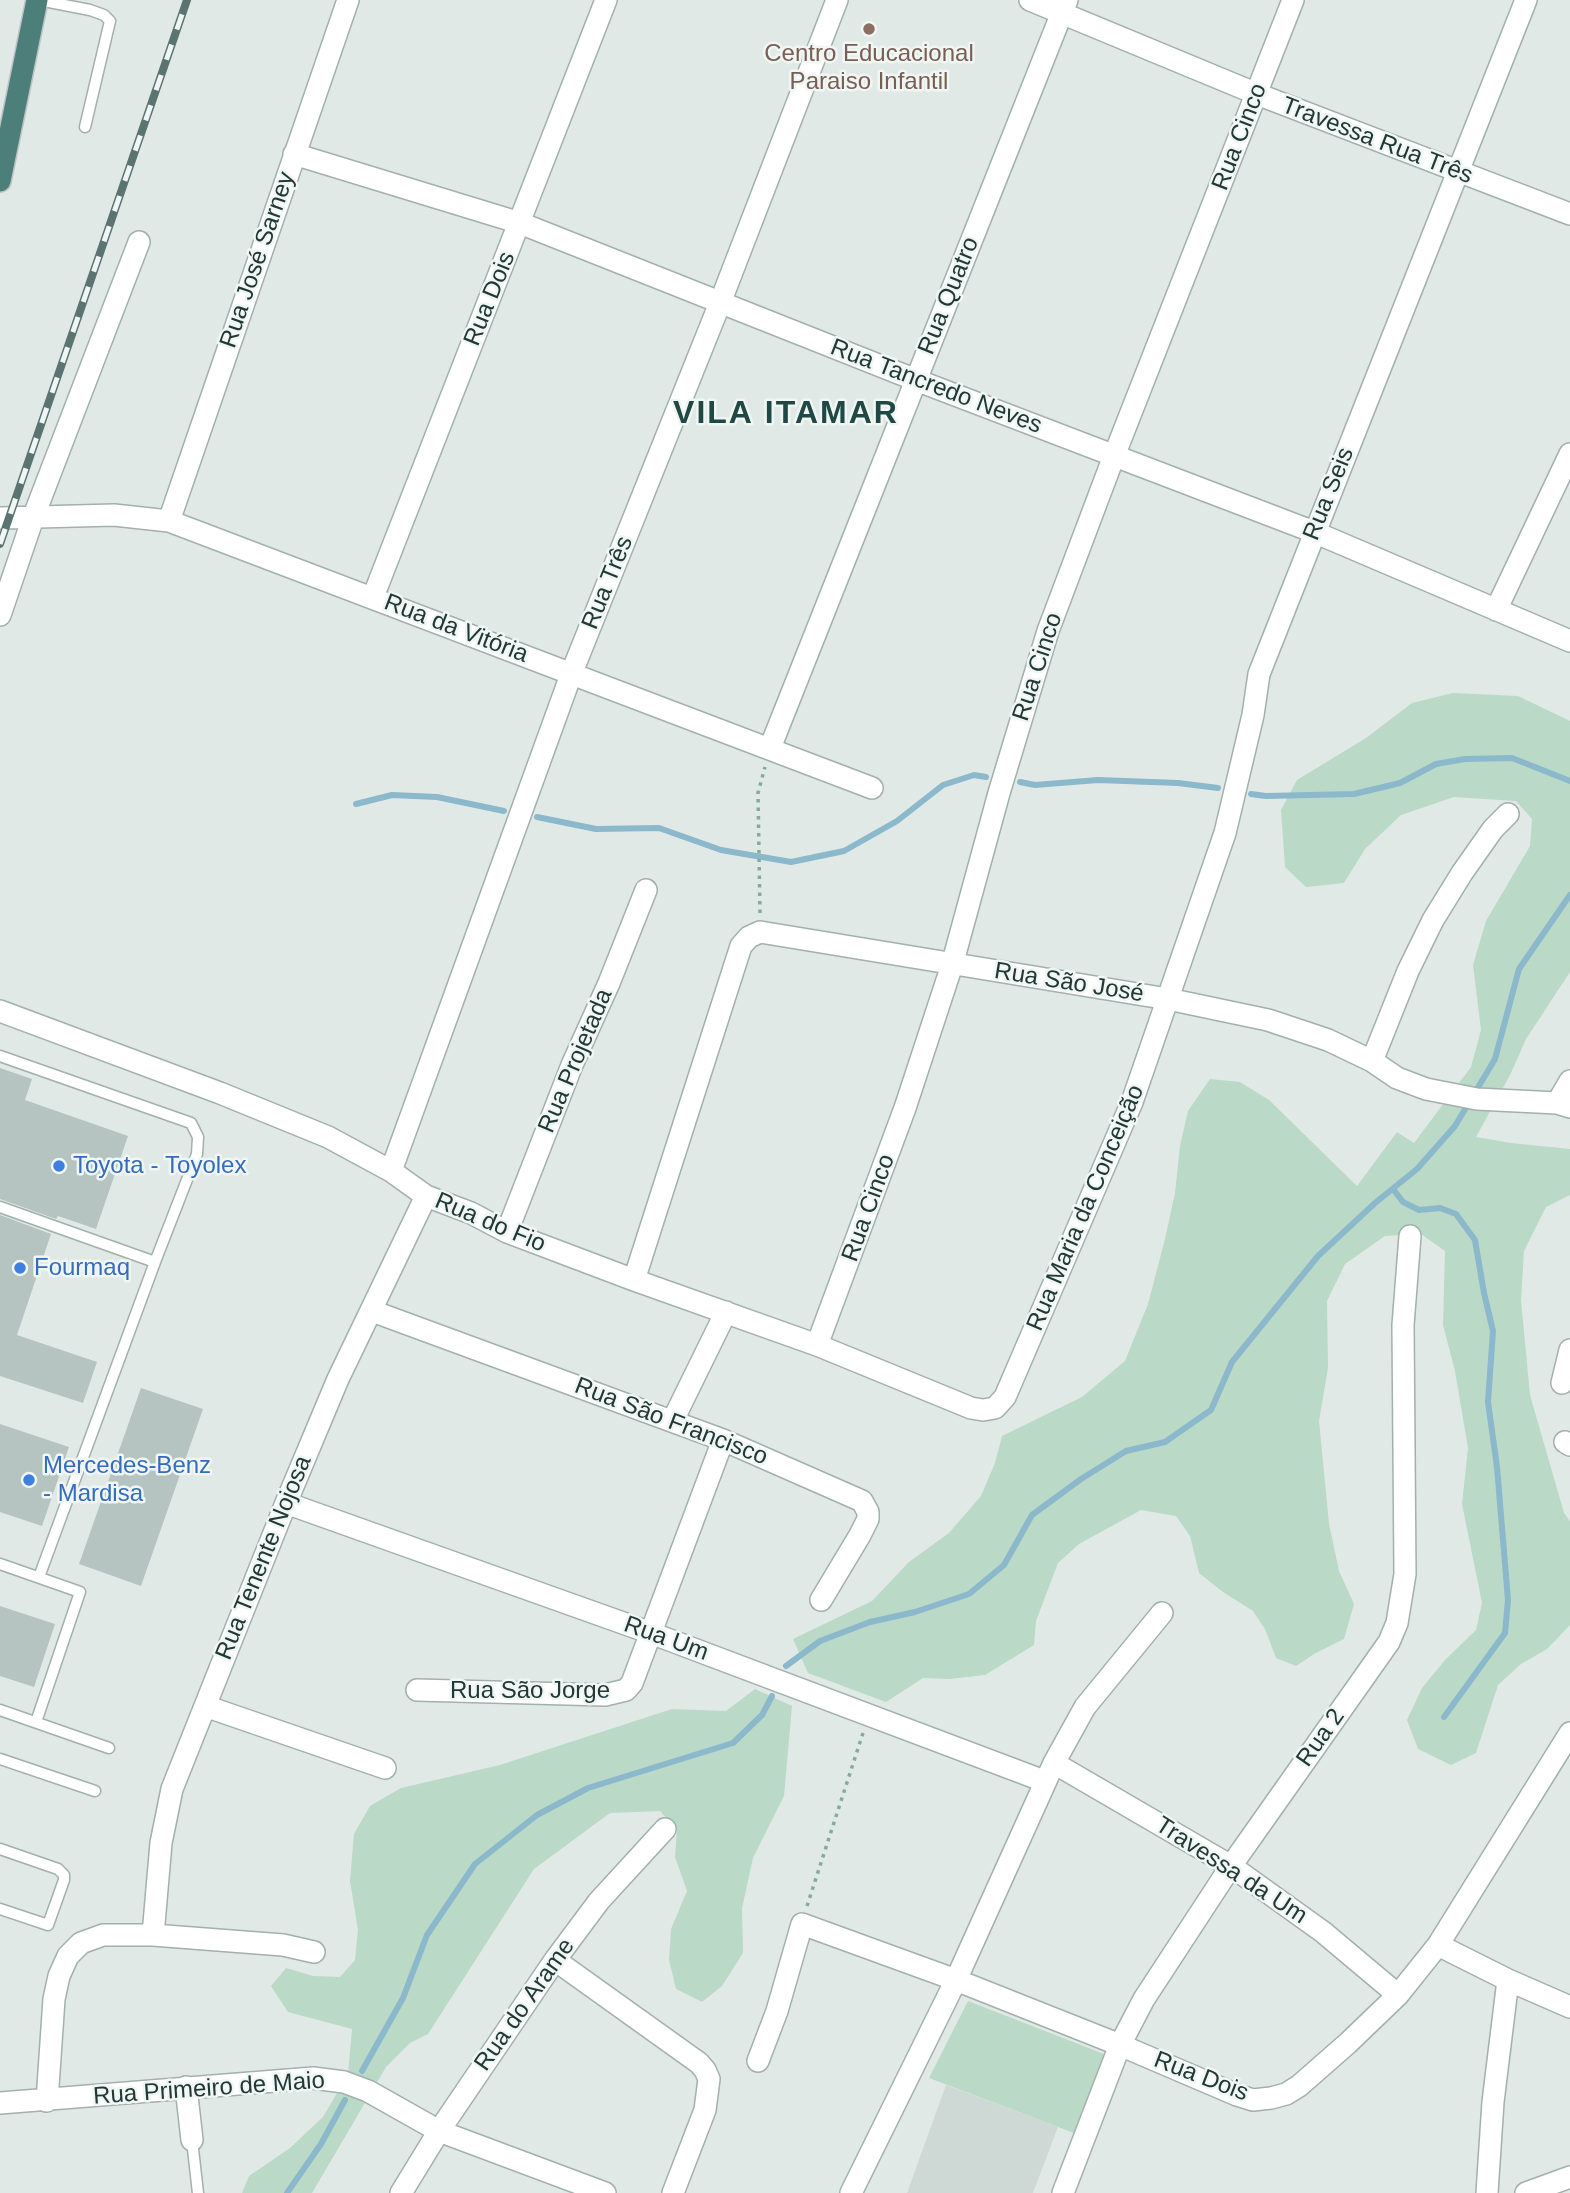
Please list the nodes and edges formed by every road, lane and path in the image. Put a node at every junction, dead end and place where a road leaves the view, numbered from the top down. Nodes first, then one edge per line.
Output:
1 (38, 0) edge
2 (348, 0) edge
3 (606, 0) edge
4 (837, 0) edge
5 (1030, 0) edge
6 (1293, 0) edge
7 (1525, 0) edge
8 (1064, 6) edge
9 (1257, 94) junction
10 (85, 127) dead end
11 (294, 153) junction
12 (1458, 173) junction
13 (0, 181) edge
14 (1570, 214) edge
15 (520, 223) junction
16 (139, 242) dead end
17 (720, 303) junction
18 (916, 380) junction
19 (1570, 454) edge
20 (1114, 456) junction
21 (0, 518) edge
22 (32, 518) junction
23 (169, 521) junction
24 (0, 530) edge
25 (1314, 532) junction
26 (373, 597) junction
27 (1496, 610) junction
28 (0, 615) edge
29 (1570, 641) edge
30 (572, 672) junction
31 (770, 748) junction
32 (872, 788) dead end
33 (1508, 814) dead end
34 (646, 890) dead end
35 (760, 932) junction
36 (952, 965) junction
37 (1168, 999) junction
38 (0, 1011) edge
39 (0, 1056) edge
40 (1372, 1061) junction
41 (1570, 1081) edge
42 (1563, 1105) edge
43 (391, 1171) junction
44 (426, 1196) junction
45 (0, 1207) edge
46 (508, 1232) junction
47 (1410, 1236) dead end
48 (155, 1262) junction
49 (634, 1280) junction
50 (372, 1311) junction
51 (726, 1312) junction
52 (817, 1345) junction
53 (1570, 1354) edge
54 (1562, 1383) dead end
55 (992, 1410) joint
56 (673, 1420) junction
57 (723, 1440) junction
58 (286, 1503) junction
59 (0, 1564) edge
60 (39, 1577) junction
61 (821, 1600) dead end
62 (1163, 1613) dead end
63 (651, 1633) junction
64 (417, 1690) dead end
65 (205, 1706) junction
66 (0, 1710) edge
67 (869, 1715) junction
68 (36, 1723) junction
69 (1570, 1733) edge
70 (109, 1748) dead end
71 (0, 1759) edge
72 (385, 1768) dead end
73 (1049, 1772) junction
74 (95, 1791) dead end
75 (665, 1829) dead end
76 (0, 1849) edge
77 (1231, 1866) junction
78 (0, 1909) edge
79 (802, 1924) junction
80 (153, 1935) junction
81 (1438, 1945) junction
82 (314, 1952) dead end
83 (555, 1960) junction
84 (956, 1980) junction
85 (1508, 1980) junction
86 (1398, 1995) junction
87 (1570, 2007) edge
88 (1120, 2045) junction
89 (758, 2061) dead end
90 (186, 2087) junction
91 (47, 2101) junction
92 (0, 2104) edge
93 (439, 2131) junction
94 (192, 2140) joint
95 (1570, 2177) edge
96 (198, 2193) edge
97 (401, 2193) edge
98 (605, 2193) edge
99 (673, 2193) edge
100 (851, 2193) edge
101 (1063, 2193) edge
102 (1487, 2193) edge
103 (1526, 2193) edge

1 - 10 lane
1 - 13 highway
2 - 11 street, Rua José Sarney
3 - 15 street, Rua Dois
4 - 17 street, Rua Três
5 - 8 street, Travessa Rua Três
6 - 9 street, Rua Cinco
7 - 12 street, Rua Seis
8 - 9 street, Travessa Rua Três
8 - 18 street, Rua Quatro
9 - 12 street, Travessa Rua Três
9 - 20 street, Rua Cinco
11 - 15 street, Rua Tancredo Neves
11 - 23 street, Rua José Sarney
12 - 14 street, Travessa Rua Três
12 - 25 street, Rua Seis
15 - 17 street, Rua Tancredo Neves
15 - 26 street, Rua Dois
16 - 22 street
17 - 18 street, Rua Tancredo Neves
17 - 30 street, Rua Três
18 - 20 street, Rua Tancredo Neves
18 - 31 street, Rua Quatro
19 - 27 street
20 - 25 street, Rua Tancredo Neves
20 - 36 street, Rua Cinco
21 - 22 street, Rua da Vitória
22 - 23 street, Rua da Vitória
22 - 24 street, Rua da Vitória
22 - 28 street
23 - 26 street, Rua da Vitória
25 - 27 street, Rua Tancredo Neves
25 - 37 street, Rua Seis
26 - 30 street, Rua da Vitória
27 - 29 street, Rua Tancredo Neves
30 - 31 street, Rua da Vitória
30 - 43 street, Rua Três
31 - 32 street, Rua da Vitória
31 - 35 path
33 - 40 street
34 - 46 street, Rua Projetada
35 - 36 street, Rua São José
35 - 49 street
36 - 37 street, Rua São José
36 - 52 street, Rua Cinco
37 - 40 street, Rua São José
37 - 55 street, Rua Maria da Conceição
38 - 43 street, Rua do Fio
39 - 48 lane
40 - 42 street, Rua São José
41 - 42 street
43 - 44 street, Rua do Fio
44 - 46 street, Rua do Fio
44 - 50 street, Rua Tenente Nojosa
45 - 48 lane
46 - 49 street, Rua do Fio
47 - 77 street, Rua 2
48 - 60 lane
49 - 51 street, Rua do Fio
50 - 56 street, Rua São Francisco
50 - 58 street, Rua Tenente Nojosa
51 - 52 street, Rua do Fio
51 - 56 street
52 - 55 street, Rua do Fio
53 - 54 street
56 - 57 street, Rua São Francisco
57 - 61 street, Rua São Francisco
57 - 63 street, Rua São Jorge
58 - 63 street, Rua Um
58 - 65 street, Rua Tenente Nojosa
59 - 60 lane
60 - 68 lane
62 - 73 street
63 - 64 street, Rua São Jorge
63 - 67 street, Rua Um
65 - 72 street
65 - 80 street, Rua Tenente Nojosa
66 - 68 lane
67 - 73 street, Rua Um
67 - 79 path
68 - 70 lane
69 - 81 street, Rua Dois
71 - 74 lane
73 - 77 street, Travessa da Um
73 - 84 street
75 - 83 street, Rua do Arame
76 - 78 lane
77 - 86 street, Travessa da Um
77 - 88 street, Rua 2
79 - 84 street, Rua Dois
79 - 89 street
80 - 82 street
80 - 91 street
81 - 85 street
81 - 86 street, Rua Dois
83 - 93 street, Rua do Arame
83 - 99 street
84 - 88 street, Rua Dois
84 - 100 street
85 - 87 street
85 - 102 street
86 - 88 street, Rua Dois
88 - 101 street, Rua 2
90 - 91 street, Rua Primeiro de Maio
90 - 93 street, Rua Primeiro de Maio
90 - 94 street
91 - 92 street, Rua Primeiro de Maio
93 - 97 street, Rua do Arame
93 - 98 street, Rua Primeiro de Maio
94 - 96 lane
95 - 103 street

